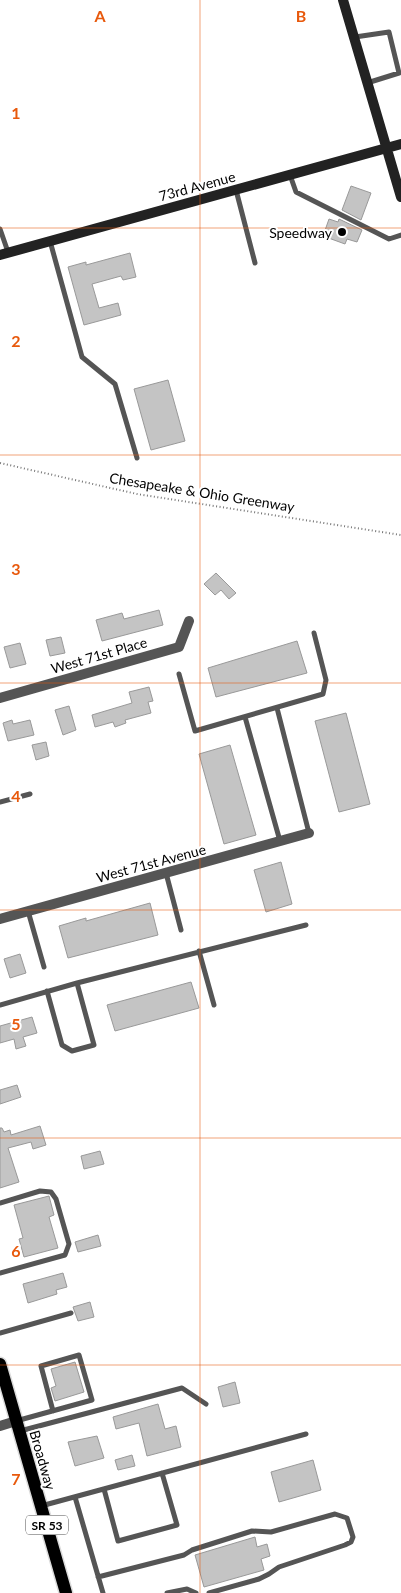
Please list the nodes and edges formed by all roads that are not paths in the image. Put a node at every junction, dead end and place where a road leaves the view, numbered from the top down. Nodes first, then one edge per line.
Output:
1 (343, 0) edge
2 (355, 37) junction
3 (367, 83) junction
4 (401, 144) edge
5 (386, 149) junction
6 (290, 175) junction
7 (236, 190) junction
8 (401, 197) edge
9 (0, 229) edge
10 (401, 235) edge
11 (50, 241) junction
12 (4, 254) edge
13 (255, 262) dead end
14 (137, 458) dead end
15 (189, 621) dead end
16 (314, 633) dead end
17 (179, 674) dead end
18 (0, 698) edge
19 (277, 708) junction
20 (245, 717) junction
21 (30, 794) dead end
22 (0, 802) edge
23 (309, 833) joint
24 (280, 841) junction
25 (166, 873) junction
26 (28, 911) junction
27 (0, 919) edge
28 (306, 924) dead end
29 (181, 930) dead end
30 (199, 951) junction
31 (44, 967) dead end
32 (77, 983) junction
33 (47, 991) junction
34 (0, 1005) edge
35 (214, 1005) dead end
36 (0, 1203) edge
37 (0, 1273) edge
38 (71, 1313) dead end
39 (0, 1333) edge
40 (0, 1364) edge
41 (206, 1404) dead end
42 (53, 1411) junction
43 (0, 1426) edge
44 (18, 1426) junction
45 (306, 1434) dead end
46 (162, 1473) junction
47 (104, 1489) junction
48 (75, 1497) junction
49 (41, 1506) junction
50 (98, 1577) junction
51 (66, 1593) edge
52 (103, 1593) edge
53 (167, 1593) edge
54 (196, 1593) edge
55 (209, 1593) edge

1 - 2 street
2 - 3 street
2 - 3 lane
3 - 5 street
4 - 5 street, 73rd Avenue
5 - 6 street, 73rd Avenue
5 - 8 street
6 - 7 street, 73rd Avenue
6 - 10 lane
7 - 11 street, 73rd Avenue
7 - 13 lane
9 - 12 lane
11 - 12 street, 73rd Avenue
11 - 14 lane
15 - 18 street, West 71st Place
16 - 19 lane
17 - 20 lane
19 - 20 lane
19 - 23 lane
20 - 24 lane
21 - 22 lane
23 - 24 street, West 71st Avenue
24 - 25 street, West 71st Avenue
25 - 26 street, West 71st Avenue
25 - 29 lane
26 - 27 street, West 71st Avenue
26 - 31 lane
28 - 30 lane
30 - 32 lane
30 - 35 lane
32 - 33 lane
32 - 33 lane
33 - 34 lane
36 - 37 lane
38 - 39 lane
40 - 44 main road, Broadway / SR 53
41 - 44 lane
42 - 42 lane
42 - 44 lane
43 - 44 street
44 - 49 main road, Broadway / SR 53
45 - 46 lane
46 - 47 lane
46 - 47 lane
47 - 48 lane
48 - 49 lane
48 - 50 lane
49 - 51 main road, Broadway / SR 53
50 - 52 lane
50 - 55 lane
53 - 54 lane

